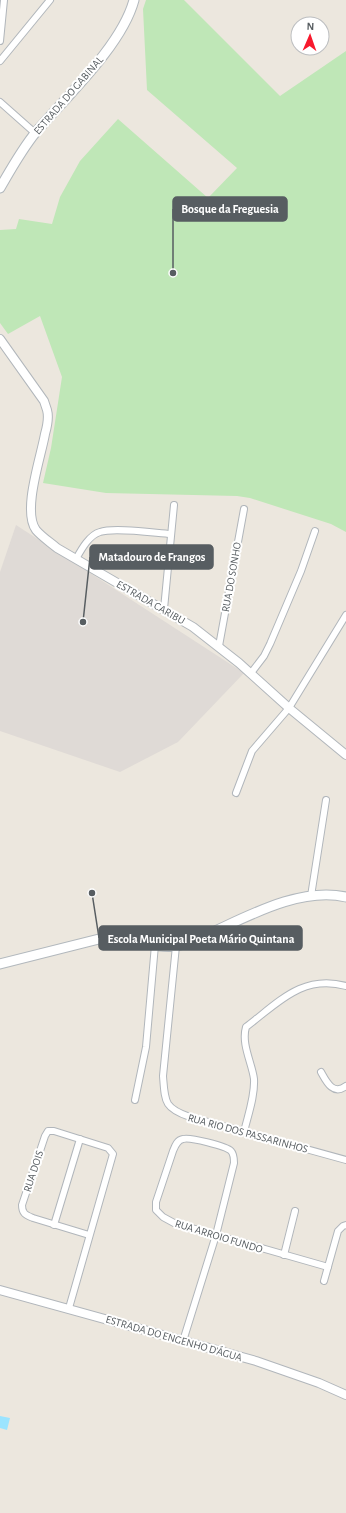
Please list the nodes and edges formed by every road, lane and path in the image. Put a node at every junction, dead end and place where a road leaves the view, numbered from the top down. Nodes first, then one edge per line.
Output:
1 (4, 0) edge
2 (50, 0) edge
3 (134, 0) edge
4 (0, 41) edge
5 (0, 61) edge
6 (0, 102) edge
7 (35, 133) junction
8 (0, 188) edge
9 (0, 339) edge
10 (174, 505) dead end
11 (244, 509) dead end
12 (315, 531) dead end
13 (171, 534) junction
14 (76, 559) junction
15 (164, 609) junction
16 (346, 615) edge
17 (219, 646) junction
18 (251, 673) junction
19 (289, 708) junction
20 (346, 755) edge
21 (236, 793) dead end
22 (326, 800) dead end
23 (310, 896) junction
24 (346, 897) edge
25 (155, 945) junction
26 (176, 946) junction
27 (0, 964) edge
28 (346, 986) edge
29 (321, 1072) dead end
30 (346, 1086) edge
31 (135, 1100) dead end
32 (244, 1132) junction
33 (80, 1139) junction
34 (346, 1160) edge
35 (295, 1211) dead end
36 (54, 1225) junction
37 (346, 1225) edge
38 (90, 1235) junction
39 (216, 1236) junction
40 (284, 1255) junction
41 (328, 1267) junction
42 (324, 1281) dead end
43 (0, 1290) edge
44 (69, 1308) junction
45 (183, 1341) junction
46 (346, 1395) edge

1 - 4 street
2 - 5 street
3 - 7 main road, ESTRADA DO GABINAL
6 - 7 street
7 - 8 main road, ESTRADA DO GABINAL
9 - 14 street, ESTRADA CARIBU
10 - 13 street
11 - 17 street, RUA DO SONHO
12 - 18 street
13 - 14 street
13 - 15 street
14 - 15 street, ESTRADA CARIBU
15 - 17 street, ESTRADA CARIBU
16 - 19 street
17 - 18 street, ESTRADA CARIBU
18 - 19 street, ESTRADA CARIBU
19 - 20 street, ESTRADA CARIBU
19 - 21 street
22 - 23 street
23 - 24 main road
23 - 26 main road
25 - 26 main road
25 - 27 main road
25 - 31 street
26 - 32 street, RUA RIO DOS PASSARINHOS
28 - 32 street
29 - 30 street
32 - 34 street, RUA RIO DOS PASSARINHOS
33 - 36 street
33 - 36 street, RUA DOIS
33 - 38 street, RUA DOIS
35 - 40 street
36 - 38 street, RUA DOIS
37 - 41 street
38 - 44 street, RUA DOIS
39 - 39 street, RUA ARROIO FUNDO
39 - 40 street, RUA ARROIO FUNDO
39 - 45 street
40 - 41 street, RUA ARROIO FUNDO
41 - 42 street
43 - 44 street, ESTRADA DO ENGENHO D'ÁGUA
44 - 45 street, ESTRADA DO ENGENHO D'ÁGUA
45 - 46 street, ESTRADA DO ENGENHO D'ÁGUA

